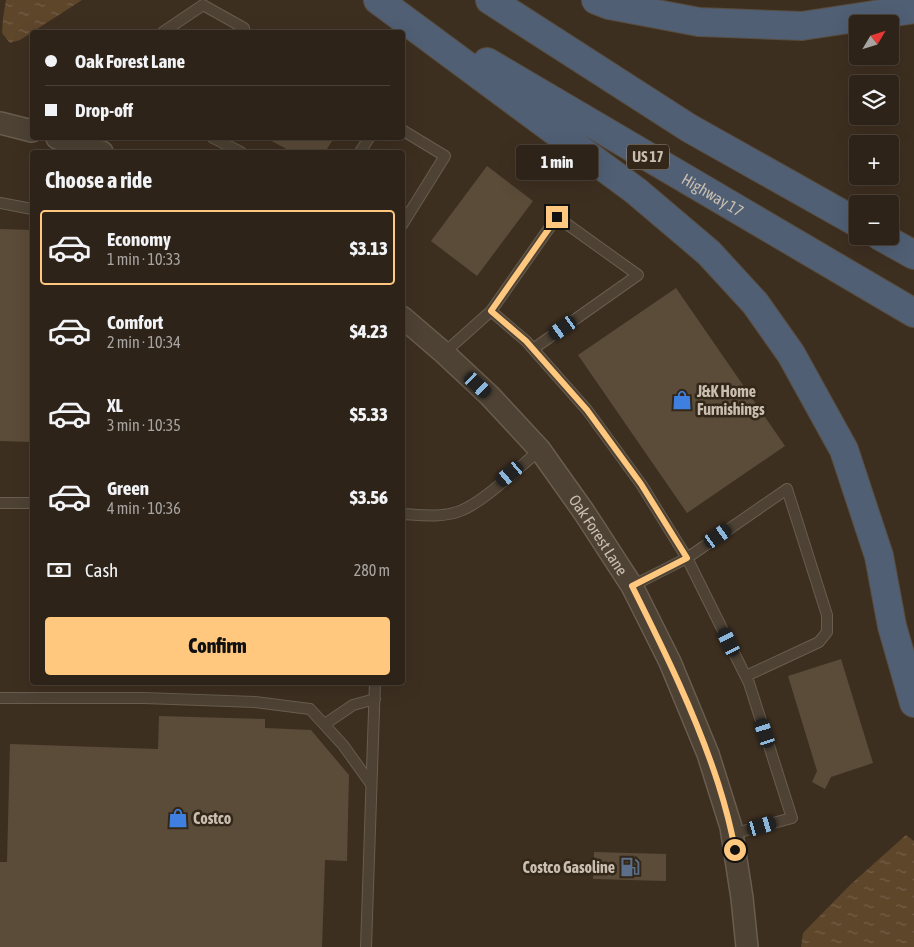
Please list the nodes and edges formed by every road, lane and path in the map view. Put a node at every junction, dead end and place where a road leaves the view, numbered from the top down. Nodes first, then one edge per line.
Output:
1 (378, 0) edge
2 (383, 0) edge
3 (467, 0) edge
4 (490, 0) edge
5 (596, 0) edge
6 (914, 9) edge
7 (520, 18) junction
8 (166, 30) edge
9 (242, 30) edge
10 (0, 123) edge
11 (30, 130) edge
12 (405, 132) edge
13 (70, 140) edge
14 (217, 140) edge
15 (97, 150) edge
16 (236, 150) edge
17 (0, 203) edge
18 (30, 209) edge
19 (849, 219) edge
20 (405, 220) edge
21 (895, 245) edge
22 (914, 256) edge
23 (491, 311) junction
24 (914, 313) edge
25 (405, 320) edge
26 (533, 349) junction
27 (444, 353) junction
28 (540, 450) junction
29 (0, 503) edge
30 (30, 503) edge
31 (405, 514) edge
32 (687, 558) junction
33 (632, 586) junction
34 (746, 676) junction
35 (375, 685) edge
36 (0, 698) edge
37 (375, 698) junction
38 (914, 703) edge
39 (325, 724) junction
40 (371, 784) junction
41 (732, 834) junction
42 (366, 947) edge
43 (747, 947) edge

1 - 38 highway
2 - 24 highway, Highway 17 / US 17
3 - 7 highway
4 - 7 highway
5 - 6 highway
7 - 19 highway
8 - 9 lane
10 - 11 street
12 - 20 lane
13 - 15 street
14 - 16 lane
17 - 18 lane
21 - 22 highway
23 - 26 lane
23 - 26 lane
23 - 27 lane
25 - 27 street, Oak Forest Lane
26 - 32 lane
27 - 28 street, Oak Forest Lane
28 - 31 lane
28 - 33 street, Oak Forest Lane
29 - 30 lane
32 - 33 lane
32 - 34 lane
32 - 34 lane
33 - 41 street, Oak Forest Lane
34 - 41 lane
35 - 37 lane
36 - 39 lane
37 - 39 lane
37 - 40 lane
39 - 40 lane
40 - 42 lane
41 - 43 street, Oak Forest Lane

